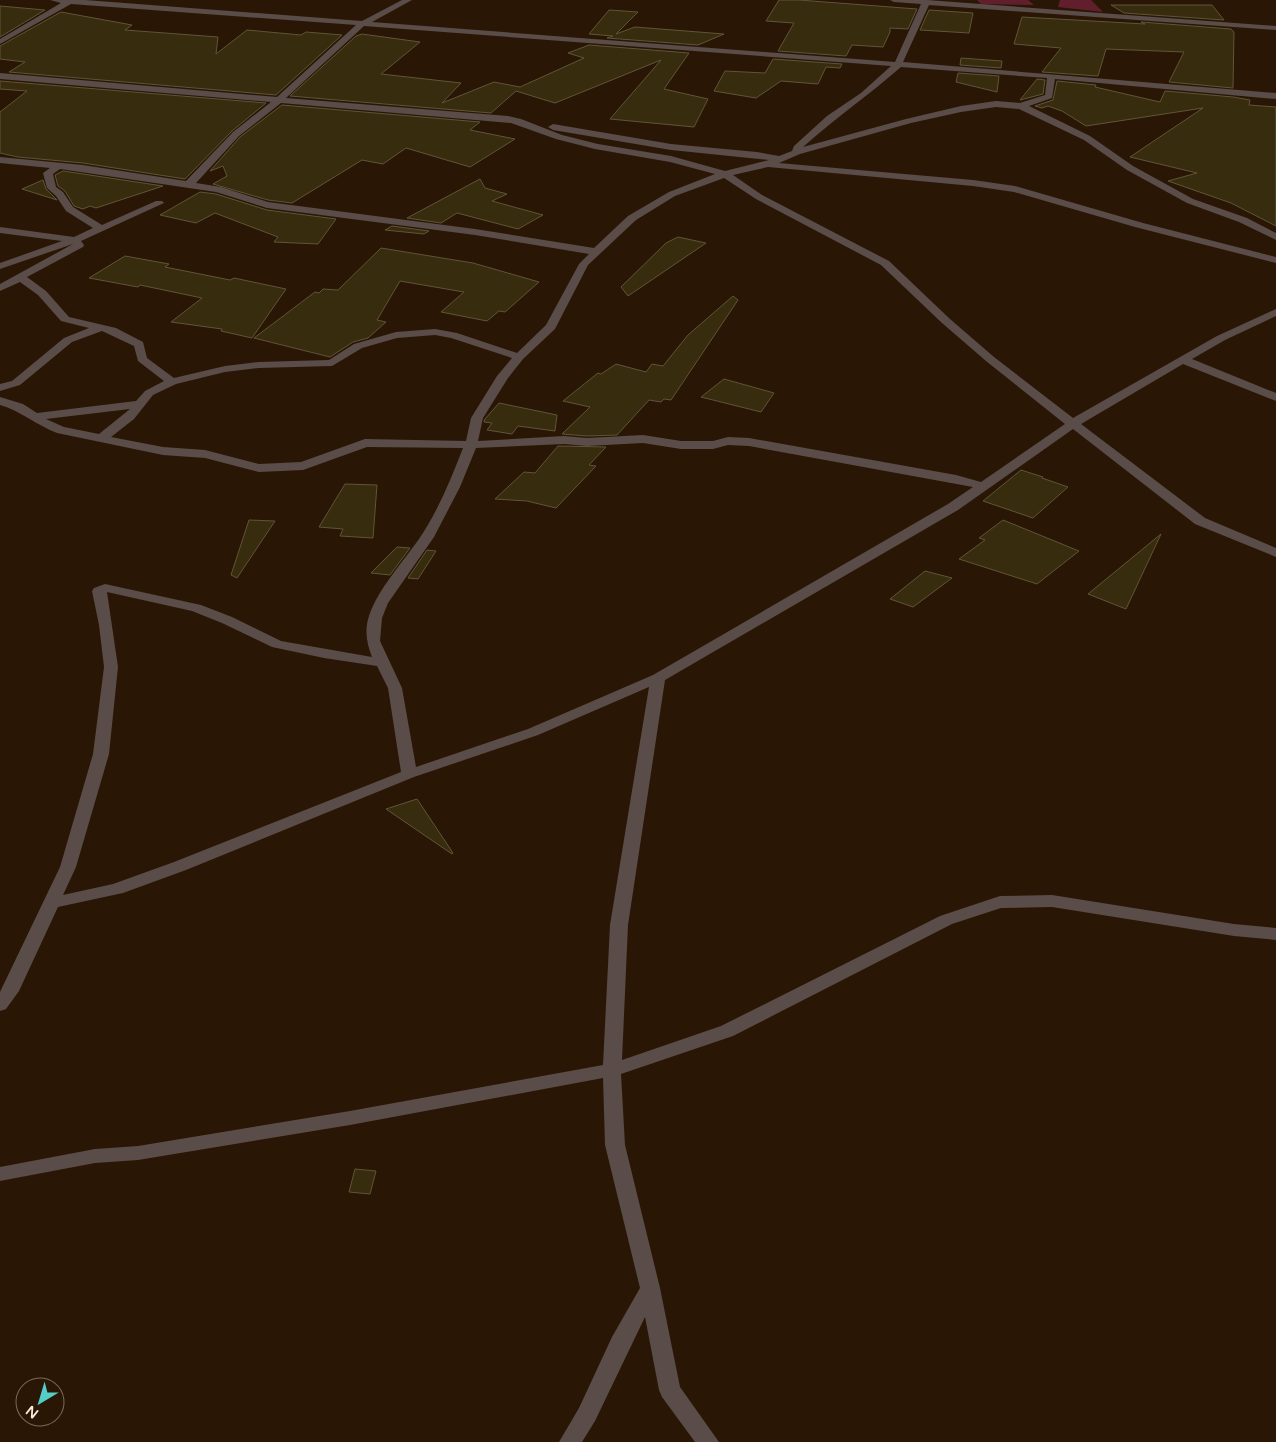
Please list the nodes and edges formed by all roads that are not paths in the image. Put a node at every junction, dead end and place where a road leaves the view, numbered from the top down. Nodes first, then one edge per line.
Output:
1 (54, 0) edge
2 (408, 0) edge
3 (894, 0) edge
4 (70, 1) edge
5 (926, 2) junction
6 (1276, 21) edge
7 (362, 24) junction
8 (1230, 24) junction
9 (1276, 28) edge
10 (0, 42) edge
11 (898, 65) junction
12 (0, 76) edge
13 (1051, 76) junction
14 (1276, 96) edge
15 (279, 100) junction
16 (1021, 106) junction
17 (508, 119) junction
18 (797, 152) junction
19 (779, 159) junction
20 (0, 160) edge
21 (766, 165) junction
22 (58, 166) junction
23 (83, 168) junction
24 (725, 174) junction
25 (50, 180) junction
26 (188, 185) junction
27 (159, 203) dead end
28 (100, 228) junction
29 (0, 230) edge
30 (1276, 237) edge
31 (75, 240) junction
32 (597, 252) junction
33 (1276, 260) edge
34 (0, 266) edge
35 (20, 277) junction
36 (0, 288) edge
37 (1276, 312) edge
38 (98, 328) junction
39 (519, 357) junction
40 (1183, 360) junction
41 (172, 382) junction
42 (0, 388) edge
43 (1276, 398) edge
44 (0, 401) edge
45 (140, 404) junction
46 (35, 417) junction
47 (1072, 423) junction
48 (100, 439) junction
49 (471, 445) junction
50 (983, 486) junction
51 (1276, 553) edge
52 (382, 662) junction
53 (658, 678) junction
54 (409, 774) junction
55 (51, 902) junction
56 (1276, 934) edge
57 (0, 1004) edge
58 (612, 1070) junction
59 (0, 1174) edge
60 (650, 1288) junction
61 (570, 1442) edge
62 (708, 1442) edge

1 - 4 street
2 - 7 street
3 - 5 street
4 - 7 street
4 - 10 street
5 - 8 street
5 - 11 street
6 - 8 street
7 - 11 street
7 - 15 street
8 - 9 street
11 - 13 street
11 - 18 street
12 - 15 street
13 - 14 street
13 - 16 street
15 - 17 street
15 - 26 street
16 - 18 street
16 - 30 street
17 - 19 street
17 - 24 street
18 - 19 street
19 - 21 street
20 - 22 street
21 - 24 street
21 - 33 street
22 - 23 street
22 - 25 street
23 - 25 street
23 - 26 street
24 - 32 street
24 - 47 street
25 - 28 street
26 - 32 street
27 - 28 street
28 - 31 street
29 - 31 street
31 - 34 street
31 - 35 street
32 - 39 street
35 - 36 street
35 - 38 street
37 - 40 street
38 - 41 street
38 - 42 street
39 - 41 street
39 - 49 street
40 - 43 street
40 - 47 street
41 - 45 street
44 - 46 street
45 - 46 street
45 - 48 street
46 - 48 street
47 - 50 street
47 - 51 street
48 - 49 street
49 - 50 street
49 - 52 street
50 - 53 street
52 - 54 street
52 - 55 street
53 - 54 street
53 - 58 street
54 - 55 street
55 - 57 street
56 - 58 street
58 - 59 street
58 - 60 street
60 - 61 street
60 - 62 street

